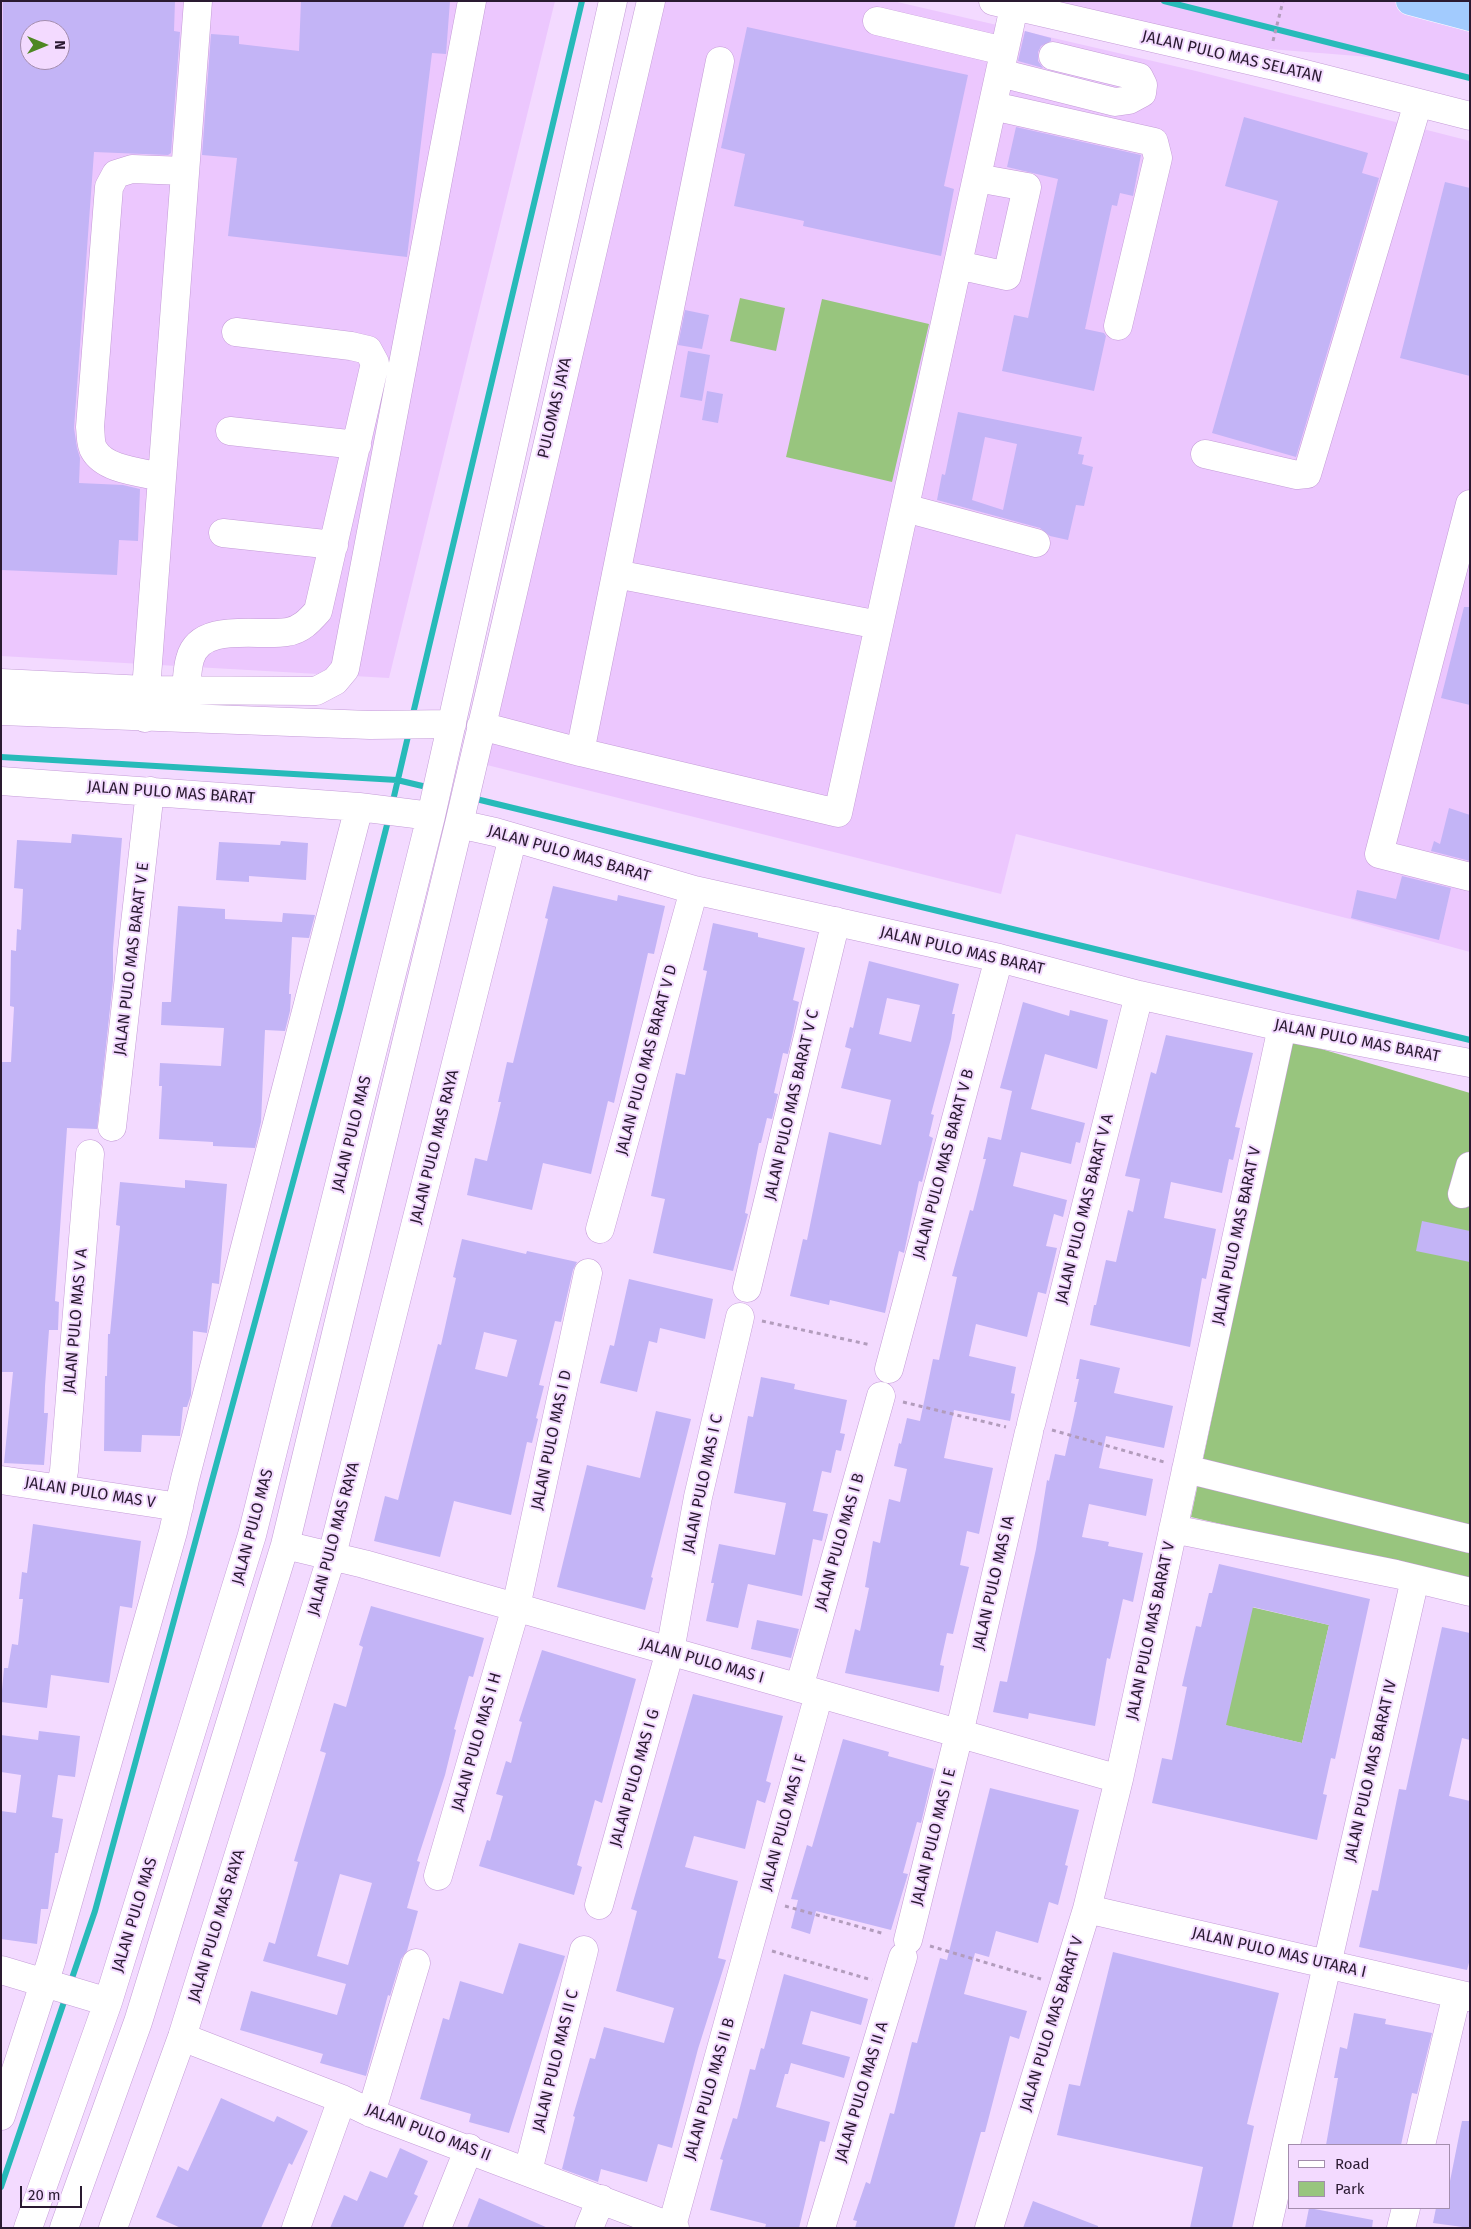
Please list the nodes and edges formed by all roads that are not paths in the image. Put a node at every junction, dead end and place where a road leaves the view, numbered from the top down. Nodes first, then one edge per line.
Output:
1 (198, 1) edge
2 (472, 1) edge
3 (614, 1) edge
4 (651, 1) edge
5 (1410, 1) edge
6 (1462, 1) edge
7 (1470, 3) edge
8 (1003, 4) edge
9 (1058, 16) junction
10 (1470, 17) edge
11 (877, 21) dead end
12 (1053, 56) junction
13 (720, 61) dead end
14 (1002, 62) junction
15 (1048, 86) junction
16 (1418, 104) junction
17 (992, 106) junction
18 (1470, 116) edge
19 (185, 171) junction
20 (977, 178) junction
21 (958, 266) junction
22 (1118, 326) dead end
23 (236, 332) dead end
24 (230, 431) dead end
25 (357, 444) junction
26 (1205, 454) dead end
27 (162, 477) junction
28 (1470, 504) edge
29 (905, 508) junction
30 (223, 532) dead end
31 (1036, 543) dead end
32 (334, 545) junction
33 (616, 574) junction
34 (879, 625) junction
35 (1, 683) edge
36 (146, 690) junction
37 (186, 690) junction
38 (1, 711) edge
39 (144, 718) junction
40 (452, 724) junction
41 (481, 726) junction
42 (580, 752) junction
43 (1, 782) edge
44 (150, 791) junction
45 (367, 808) junction
46 (428, 814) junction
47 (480, 827) junction
48 (1470, 877) edge
49 (694, 890) junction
50 (836, 921) junction
51 (999, 958) junction
52 (1139, 995) junction
53 (1282, 1027) junction
54 (1470, 1063) edge
55 (112, 1127) dead end
56 (90, 1154) dead end
57 (1470, 1166) edge
58 (1462, 1194) dead end
59 (600, 1229) dead end
60 (588, 1273) dead end
61 (747, 1288) dead end
62 (740, 1317) road end
63 (891, 1360) road end
64 (881, 1396) road end
65 (1030, 1428) joint
66 (1186, 1469) junction
67 (1, 1480) edge
68 (60, 1488) junction
69 (179, 1506) junction
70 (1173, 1528) junction
71 (1470, 1538) edge
72 (288, 1546) junction
73 (329, 1555) junction
74 (1415, 1579) junction
75 (1470, 1592) edge
76 (516, 1607) junction
77 (670, 1651) junction
78 (809, 1691) junction
79 (959, 1734) junction
80 (1119, 1779) junction
81 (438, 1876) dead end
82 (599, 1905) dead end
83 (1087, 1909) junction
84 (749, 1948) joint
85 (906, 1948) joint
86 (584, 1950) dead end
87 (416, 1963) dead end
88 (1327, 1963) junction
89 (1, 1970) edge
90 (52, 1984) junction
91 (1463, 1995) edge
92 (102, 2000) junction
93 (182, 2037) junction
94 (342, 2099) junction
95 (371, 2113) junction
96 (1, 2116) edge
97 (1421, 2144) edge
98 (469, 2148) junction
99 (528, 2171) junction
100 (601, 2199) junction
101 (1406, 2209) edge
102 (30, 2222) edge
103 (674, 2227) edge
104 (64, 2228) edge
105 (113, 2228) edge
106 (296, 2228) edge
107 (437, 2228) edge
108 (589, 2228) edge
109 (821, 2228) edge
110 (989, 2228) edge
111 (1267, 2228) edge
112 (1402, 2228) edge

1 - 19 street
2 - 37 street
3 - 40 street, PULOMAS JAYA
4 - 41 street, PULOMAS JAYA
5 - 10 highway
6 - 7 highway
8 - 9 street, JALAN PULO MAS SELATAN
8 - 14 street
9 - 12 street
9 - 16 street, JALAN PULO MAS SELATAN
11 - 14 street
12 - 15 street
12 - 15 street
13 - 33 street
14 - 15 street
14 - 17 street
16 - 18 street, JALAN PULO MAS SELATAN
16 - 26 street
17 - 20 street
17 - 22 street
19 - 27 street
19 - 27 street
20 - 21 street
20 - 21 street
21 - 29 street
23 - 25 street
24 - 25 street
25 - 32 street
27 - 36 street
28 - 48 street
29 - 31 street
29 - 34 street
30 - 32 street
32 - 37 street
33 - 34 street
33 - 42 street
34 - 42 street
35 - 36 street
36 - 37 street
36 - 39 street
38 - 39 street
39 - 40 street
40 - 46 street, PULOMAS JAYA
41 - 42 street
41 - 47 street, PULOMAS JAYA
43 - 44 street, JALAN PULO MAS BARAT
44 - 45 street, JALAN PULO MAS BARAT
44 - 55 street, JALAN PULO MAS BARAT V E
45 - 46 street, JALAN PULO MAS BARAT
45 - 69 street
46 - 92 street, JALAN PULO MAS
47 - 49 street, JALAN PULO MAS BARAT
47 - 72 street, JALAN PULO MAS
47 - 73 street, JALAN PULO MAS RAYA
49 - 50 street, JALAN PULO MAS BARAT
49 - 59 street, JALAN PULO MAS BARAT V D
50 - 51 street, JALAN PULO MAS BARAT
50 - 61 street, JALAN PULO MAS BARAT V C
51 - 52 street, JALAN PULO MAS BARAT
51 - 63 street, JALAN PULO MAS BARAT V B
52 - 53 street, JALAN PULO MAS BARAT
52 - 65 street, JALAN PULO MAS BARAT V A
53 - 54 street, JALAN PULO MAS BARAT
53 - 66 street, JALAN PULO MAS BARAT V
56 - 68 street, JALAN PULO MAS V A
57 - 58 street
60 - 76 street, JALAN PULO MAS I D
62 - 77 street, JALAN PULO MAS I C
64 - 78 street, JALAN PULO MAS I B
65 - 79 street, JALAN PULO MAS IA
66 - 70 street, JALAN PULO MAS BARAT V
66 - 71 street
67 - 68 street, JALAN PULO MAS V
68 - 69 street, JALAN PULO MAS V
69 - 90 street
70 - 74 street
70 - 80 street, JALAN PULO MAS BARAT V
72 - 73 street, JALAN PULO MAS I
72 - 104 street, JALAN PULO MAS
73 - 76 street, JALAN PULO MAS I
73 - 93 street, JALAN PULO MAS RAYA
74 - 75 street
74 - 88 street, JALAN PULO MAS BARAT IV
76 - 77 street, JALAN PULO MAS I
76 - 81 street, JALAN PULO MAS I H
77 - 78 street, JALAN PULO MAS I
77 - 82 street, JALAN PULO MAS I G
78 - 79 street, JALAN PULO MAS I
78 - 84 street, JALAN PULO MAS I F
79 - 80 street, JALAN PULO MAS I
79 - 85 street, JALAN PULO MAS I E
80 - 83 street, JALAN PULO MAS BARAT V
83 - 88 street, JALAN PULO MAS UTARA I
83 - 110 street, JALAN PULO MAS BARAT V
84 - 103 street, JALAN PULO MAS II B
85 - 109 street, JALAN PULO MAS II A
86 - 99 street, JALAN PULO MAS II C
87 - 95 street
88 - 91 street, JALAN PULO MAS UTARA I
88 - 111 street, JALAN PULO MAS BARAT IV
89 - 90 street
90 - 92 street
90 - 96 street
91 - 97 street
92 - 102 street, JALAN PULO MAS
93 - 94 street, JALAN PULO MAS II
93 - 105 street, JALAN PULO MAS RAYA
94 - 95 street, JALAN PULO MAS II
94 - 106 street
95 - 98 street, JALAN PULO MAS II
98 - 99 street, JALAN PULO MAS II
98 - 107 street
99 - 100 street, JALAN PULO MAS II
100 - 103 street, JALAN PULO MAS II
100 - 108 street
101 - 112 street
102 - 104 street

